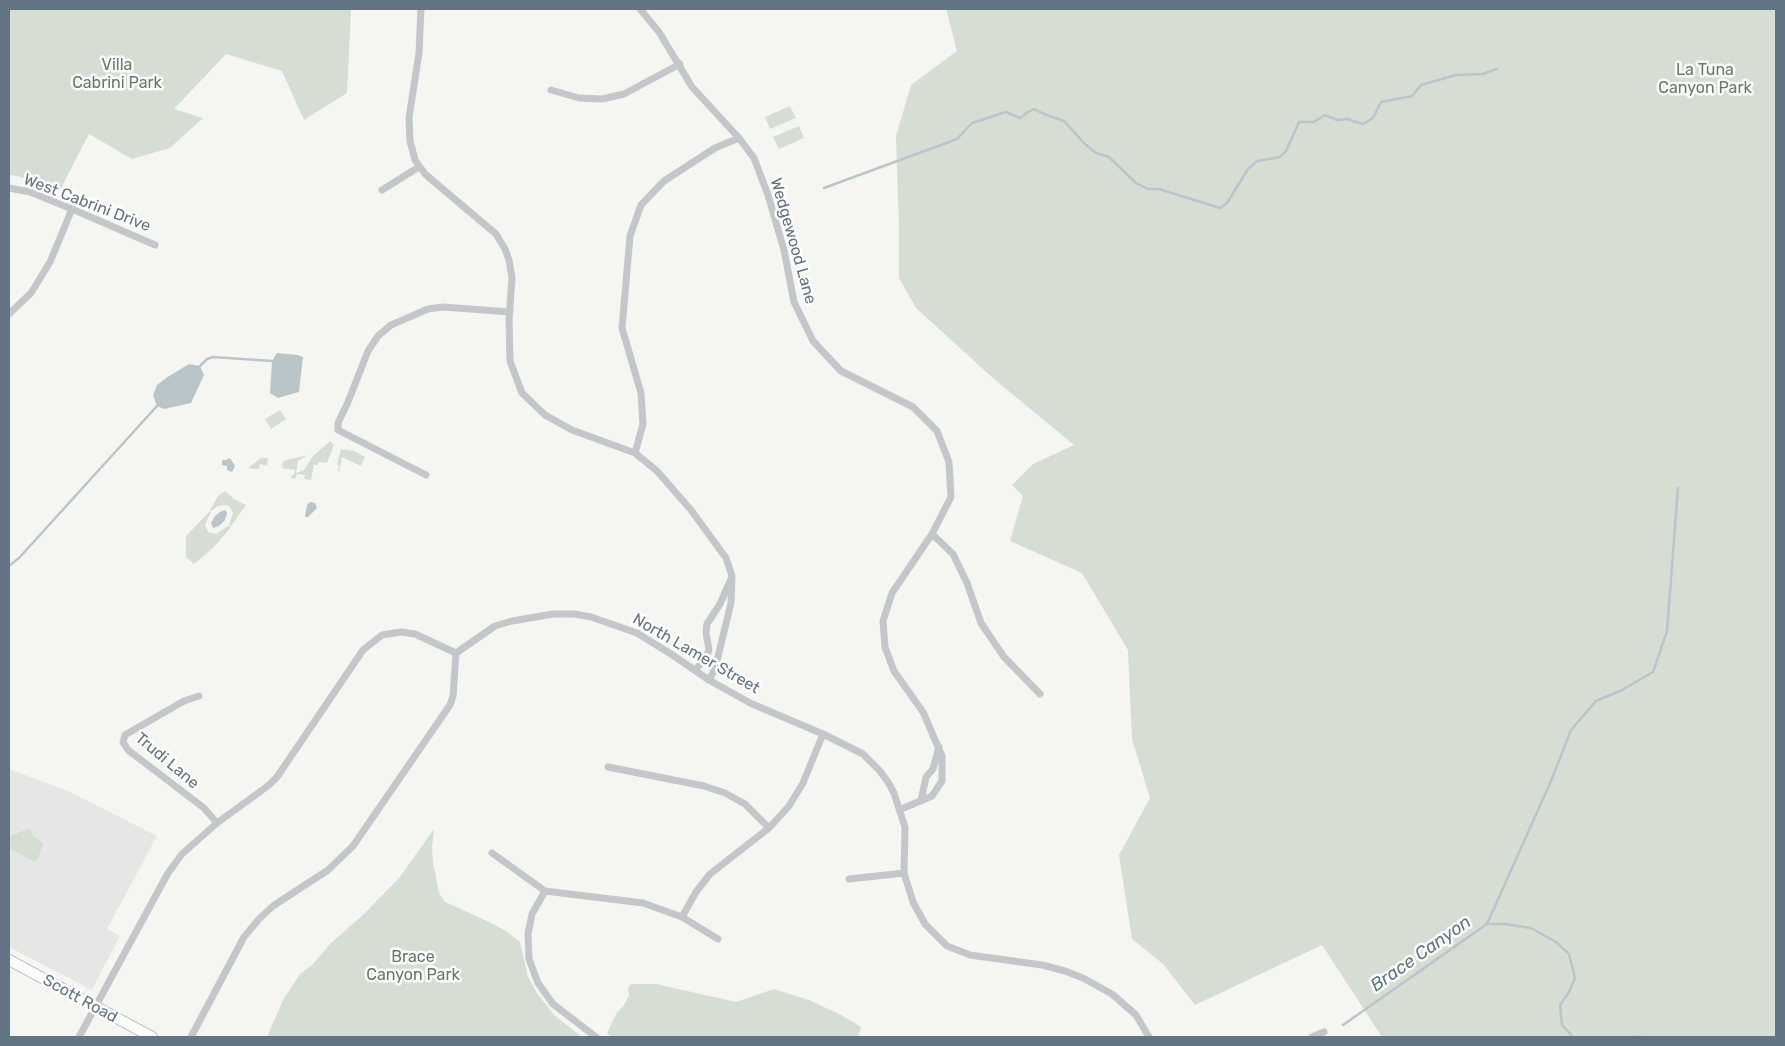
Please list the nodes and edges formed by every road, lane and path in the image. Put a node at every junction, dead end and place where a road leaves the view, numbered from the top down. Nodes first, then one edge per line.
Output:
1 (421, 9) edge
2 (640, 9) edge
3 (680, 64) junction
4 (551, 90) dead end
5 (739, 138) junction
6 (419, 167) junction
7 (9, 188) edge
8 (382, 190) dead end
9 (72, 209) junction
10 (155, 245) dead end
11 (510, 312) junction
12 (9, 314) edge
13 (635, 453) junction
14 (426, 475) dead end
15 (932, 534) junction
16 (732, 576) junction
17 (456, 653) junction
18 (695, 670) junction
19 (709, 680) junction
20 (1040, 694) dead end
21 (199, 696) dead end
22 (823, 734) junction
23 (939, 747) junction
24 (608, 767) dead end
25 (921, 801) junction
26 (898, 810) junction
27 (217, 823) junction
28 (769, 828) junction
29 (492, 853) dead end
30 (904, 873) junction
31 (849, 879) dead end
32 (545, 891) junction
33 (682, 917) junction
34 (718, 939) dead end
35 (9, 960) edge
36 (96, 1007) junction
37 (1324, 1032) dead end
38 (80, 1037) edge
39 (152, 1037) edge
40 (191, 1037) edge
41 (596, 1037) edge
42 (1150, 1037) edge
43 (1312, 1037) edge

1 - 6 street
2 - 3 street, Wedgewood Lane
3 - 4 street
3 - 5 street, Wedgewood Lane
5 - 13 street
5 - 15 street, Wedgewood Lane
6 - 8 street
6 - 11 street
7 - 9 street, West Cabrini Drive
9 - 10 street, West Cabrini Drive
9 - 12 street
11 - 13 street
11 - 14 street
13 - 16 street
15 - 20 street
15 - 23 street, Wedgewood Lane
16 - 18 street
16 - 19 street
17 - 18 street, North Lamer Street
17 - 27 street
17 - 40 street
18 - 19 street, North Lamer Street
19 - 22 street, North Lamer Street
21 - 27 street, Trudi Lane
22 - 26 street, North Lamer Street
22 - 28 street
23 - 25 street
23 - 25 street, Wedgewood Lane
24 - 28 street
25 - 26 street, Wedgewood Lane
26 - 30 street, North Lamer Street
27 - 36 street
28 - 33 street
29 - 32 street
30 - 31 street
30 - 42 street, North Lamer Street
32 - 33 street
32 - 41 street
33 - 34 street
35 - 36 street, Scott Road
36 - 38 street
36 - 39 street, Scott Road
37 - 43 street

